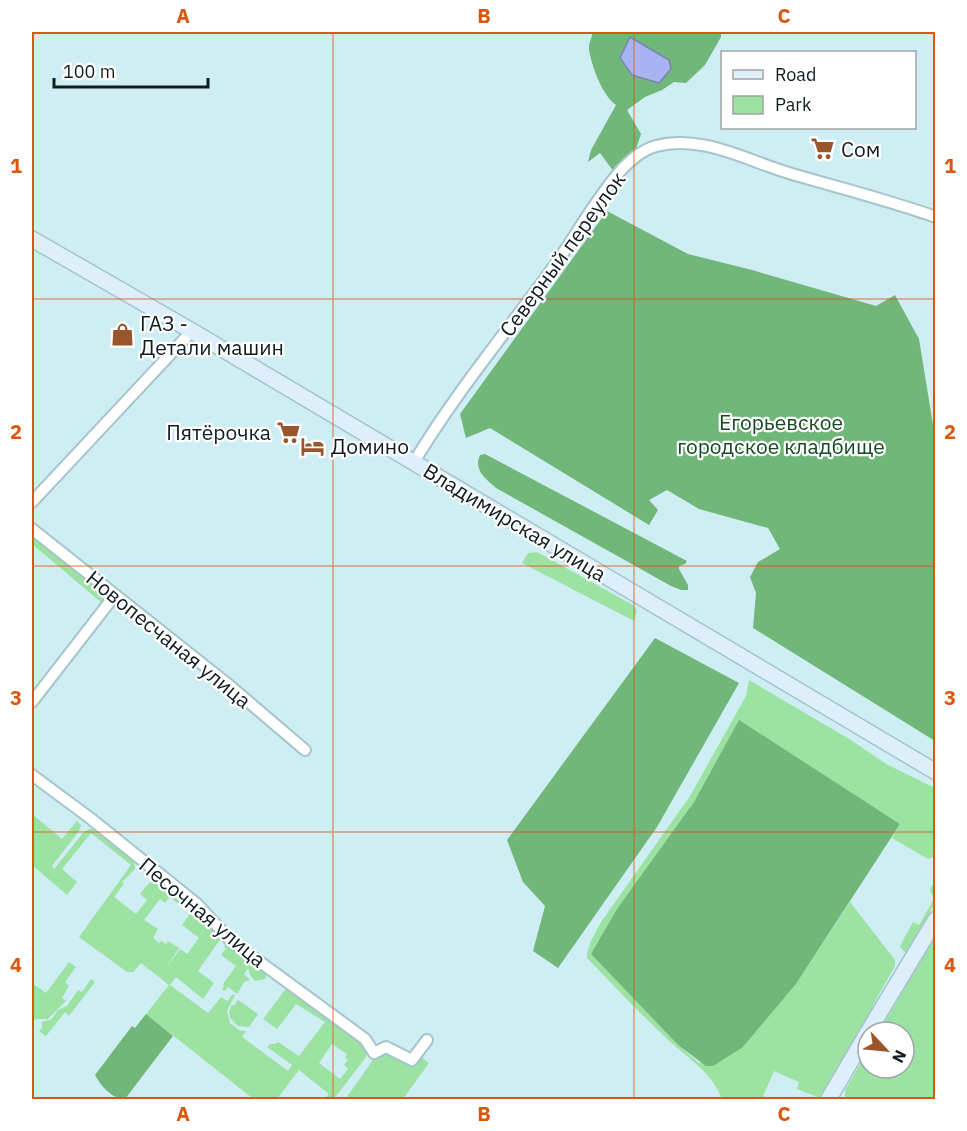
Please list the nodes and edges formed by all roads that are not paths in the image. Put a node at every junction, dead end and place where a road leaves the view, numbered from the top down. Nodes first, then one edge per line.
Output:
1 (936, 217) edge
2 (32, 239) edge
3 (192, 331) junction
4 (414, 462) junction
5 (32, 502) edge
6 (32, 529) edge
7 (115, 594) junction
8 (32, 702) edge
9 (305, 750) dead end
10 (936, 772) edge
11 (32, 775) edge
12 (936, 919) edge
13 (875, 1020) edge
14 (427, 1040) dead end
15 (856, 1052) edge
16 (828, 1100) edge

1 - 4 street, Северный переулок
2 - 3 street, Владимирская улица
3 - 4 street, Владимирская улица
3 - 5 street
4 - 10 street, Владимирская улица
6 - 7 street, Новопесчаная улица
7 - 8 street
7 - 9 street, Новопесчаная улица
11 - 14 street, Песочная улица
12 - 13 street
15 - 16 street

